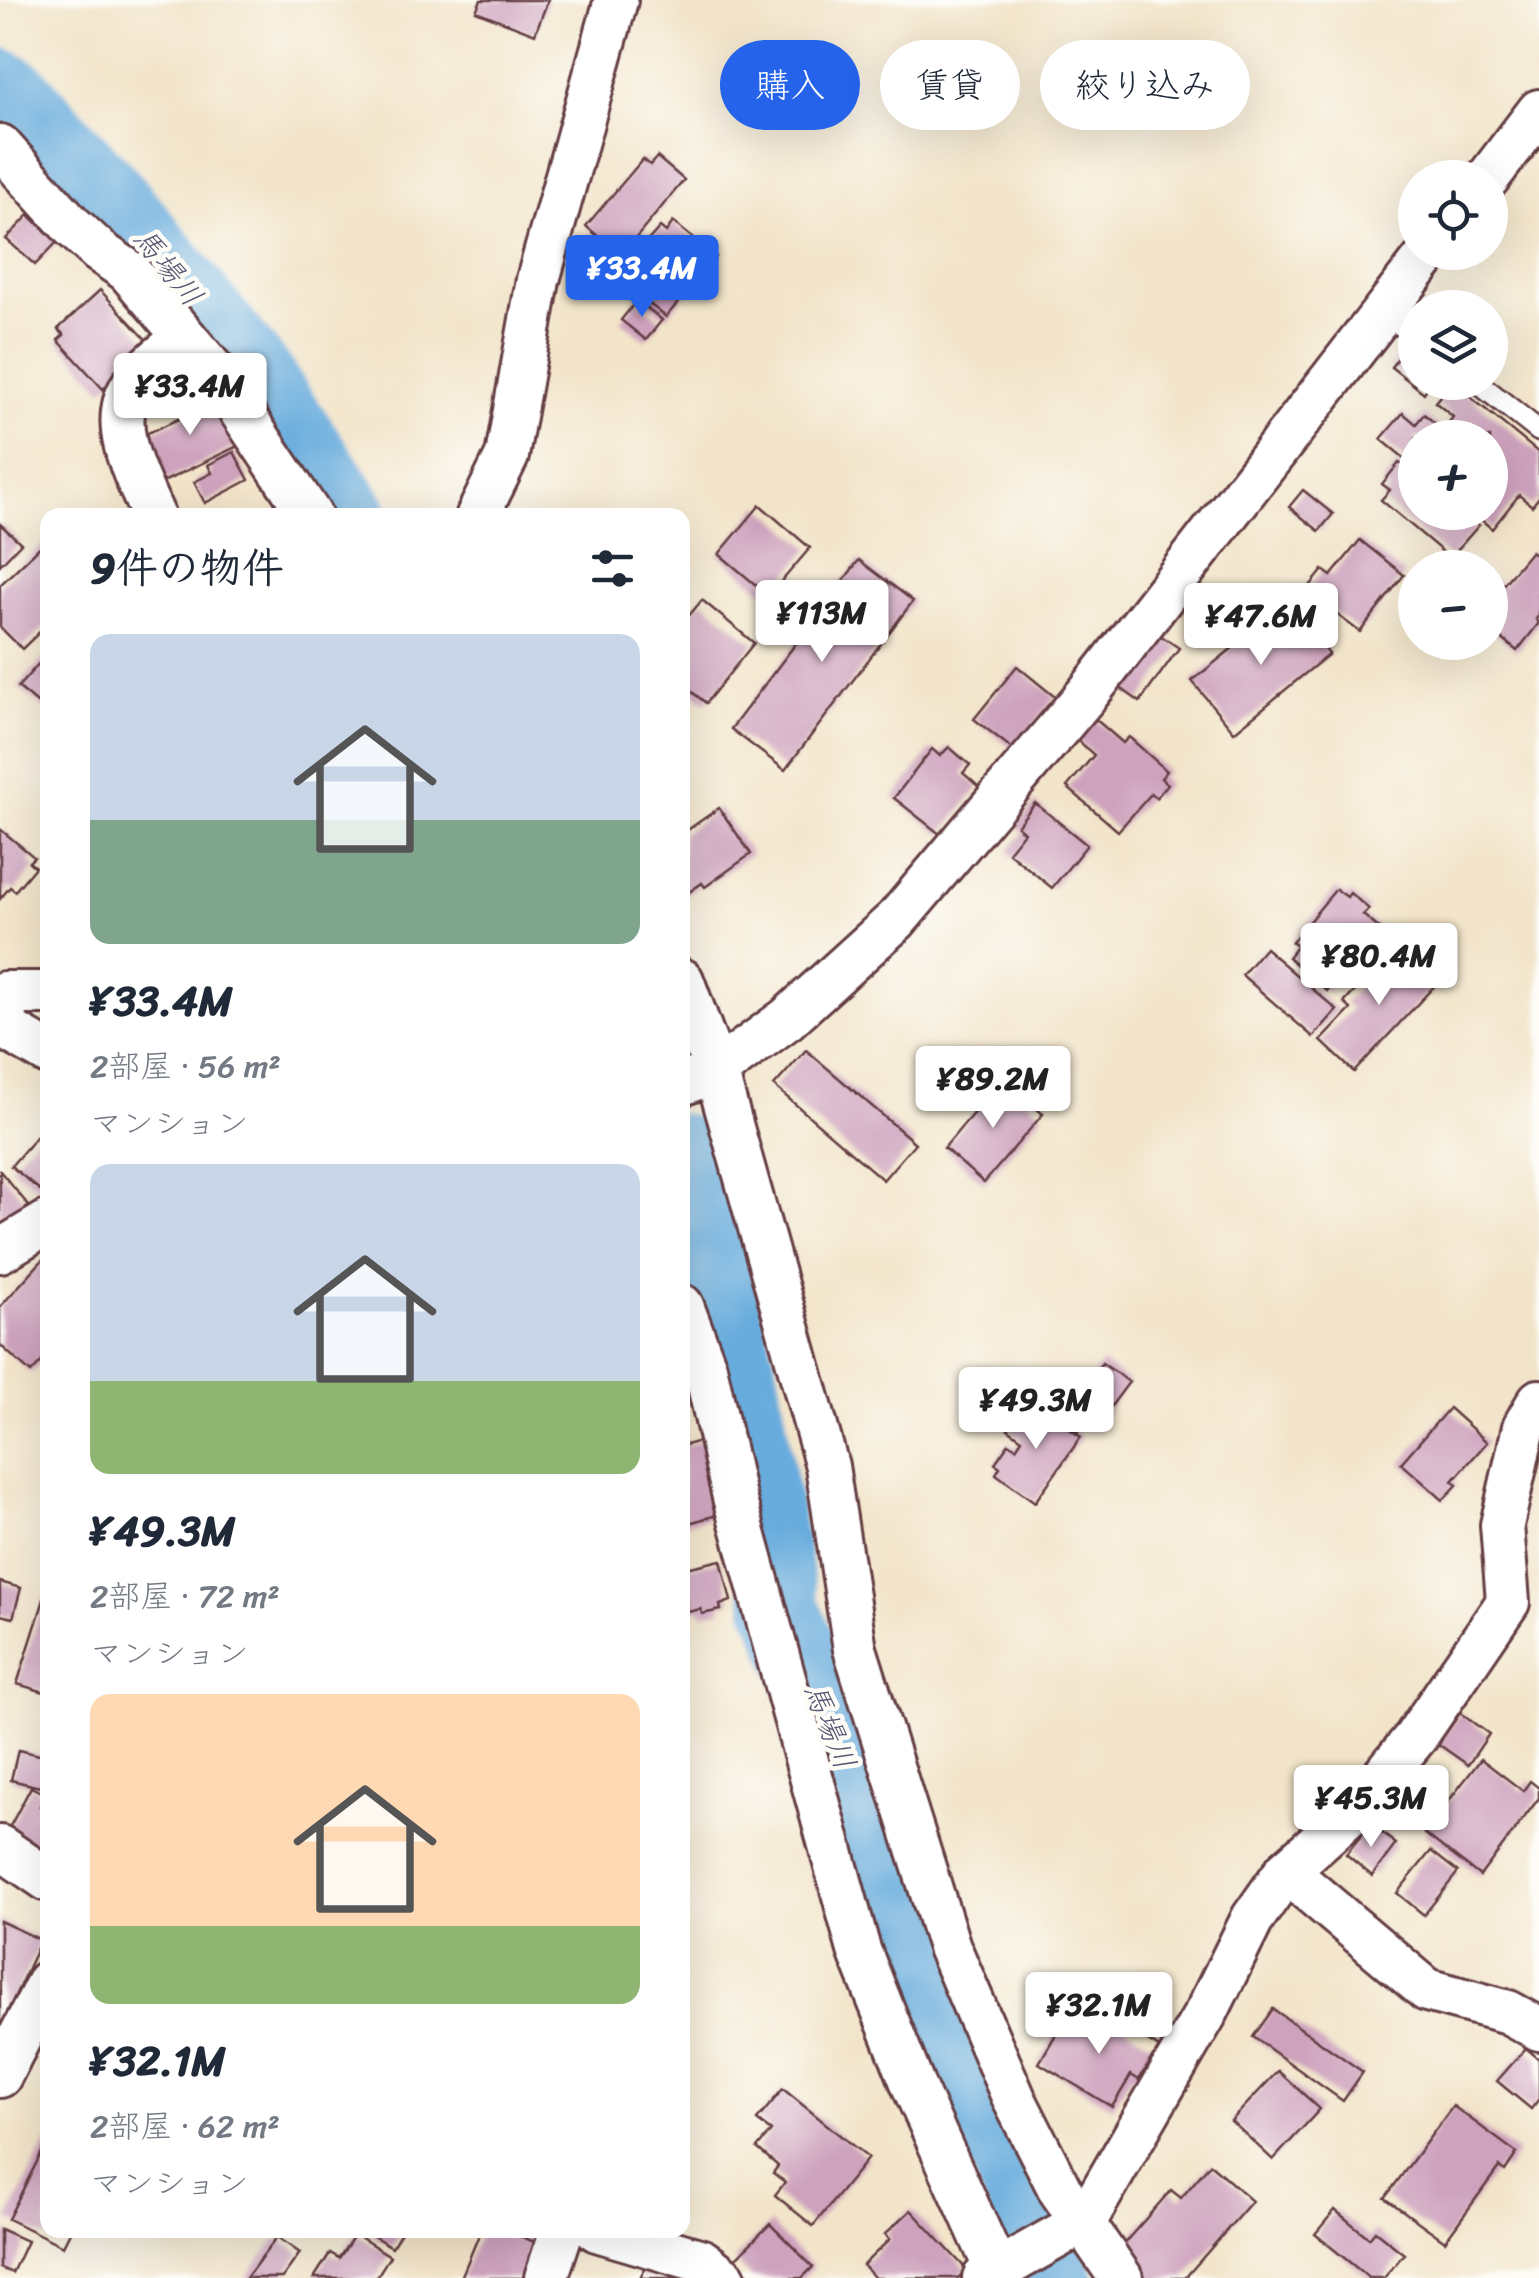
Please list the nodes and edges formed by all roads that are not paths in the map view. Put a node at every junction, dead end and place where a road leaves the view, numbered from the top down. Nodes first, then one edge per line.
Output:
1 (616, 0) edge
2 (1539, 111) edge
3 (0, 146) edge
4 (1502, 160) edge
5 (1398, 325) edge
6 (185, 337) junction
7 (1500, 400) edge
8 (1539, 431) edge
9 (150, 508) edge
10 (305, 508) edge
11 (481, 508) edge
12 (40, 996) edge
13 (1, 1008) edge
14 (690, 1026) edge
15 (40, 1046) edge
16 (699, 1078) edge
17 (40, 1227) edge
18 (0, 1252) edge
19 (690, 1327) edge
20 (1539, 1401) edge
21 (1523, 1604) edge
22 (0, 1847) edge
23 (1286, 1871) junction
24 (40, 1874) edge
25 (40, 1998) edge
26 (1539, 2028) edge
27 (0, 2076) edge
28 (1077, 2225) junction
29 (559, 2238) edge
30 (623, 2238) edge
31 (993, 2275) edge
32 (546, 2278) edge
33 (724, 2278) edge
34 (1121, 2278) edge

1 - 11 street
2 - 4 street
3 - 6 street
5 - 16 street
6 - 9 street
6 - 10 street
7 - 8 lane
12 - 13 street
13 - 15 street
14 - 16 street
16 - 28 street
17 - 18 street
19 - 31 street
20 - 21 street
21 - 23 street
22 - 24 street
23 - 26 street
23 - 28 street
25 - 27 street
28 - 31 street
28 - 34 street
29 - 32 street
30 - 33 street

